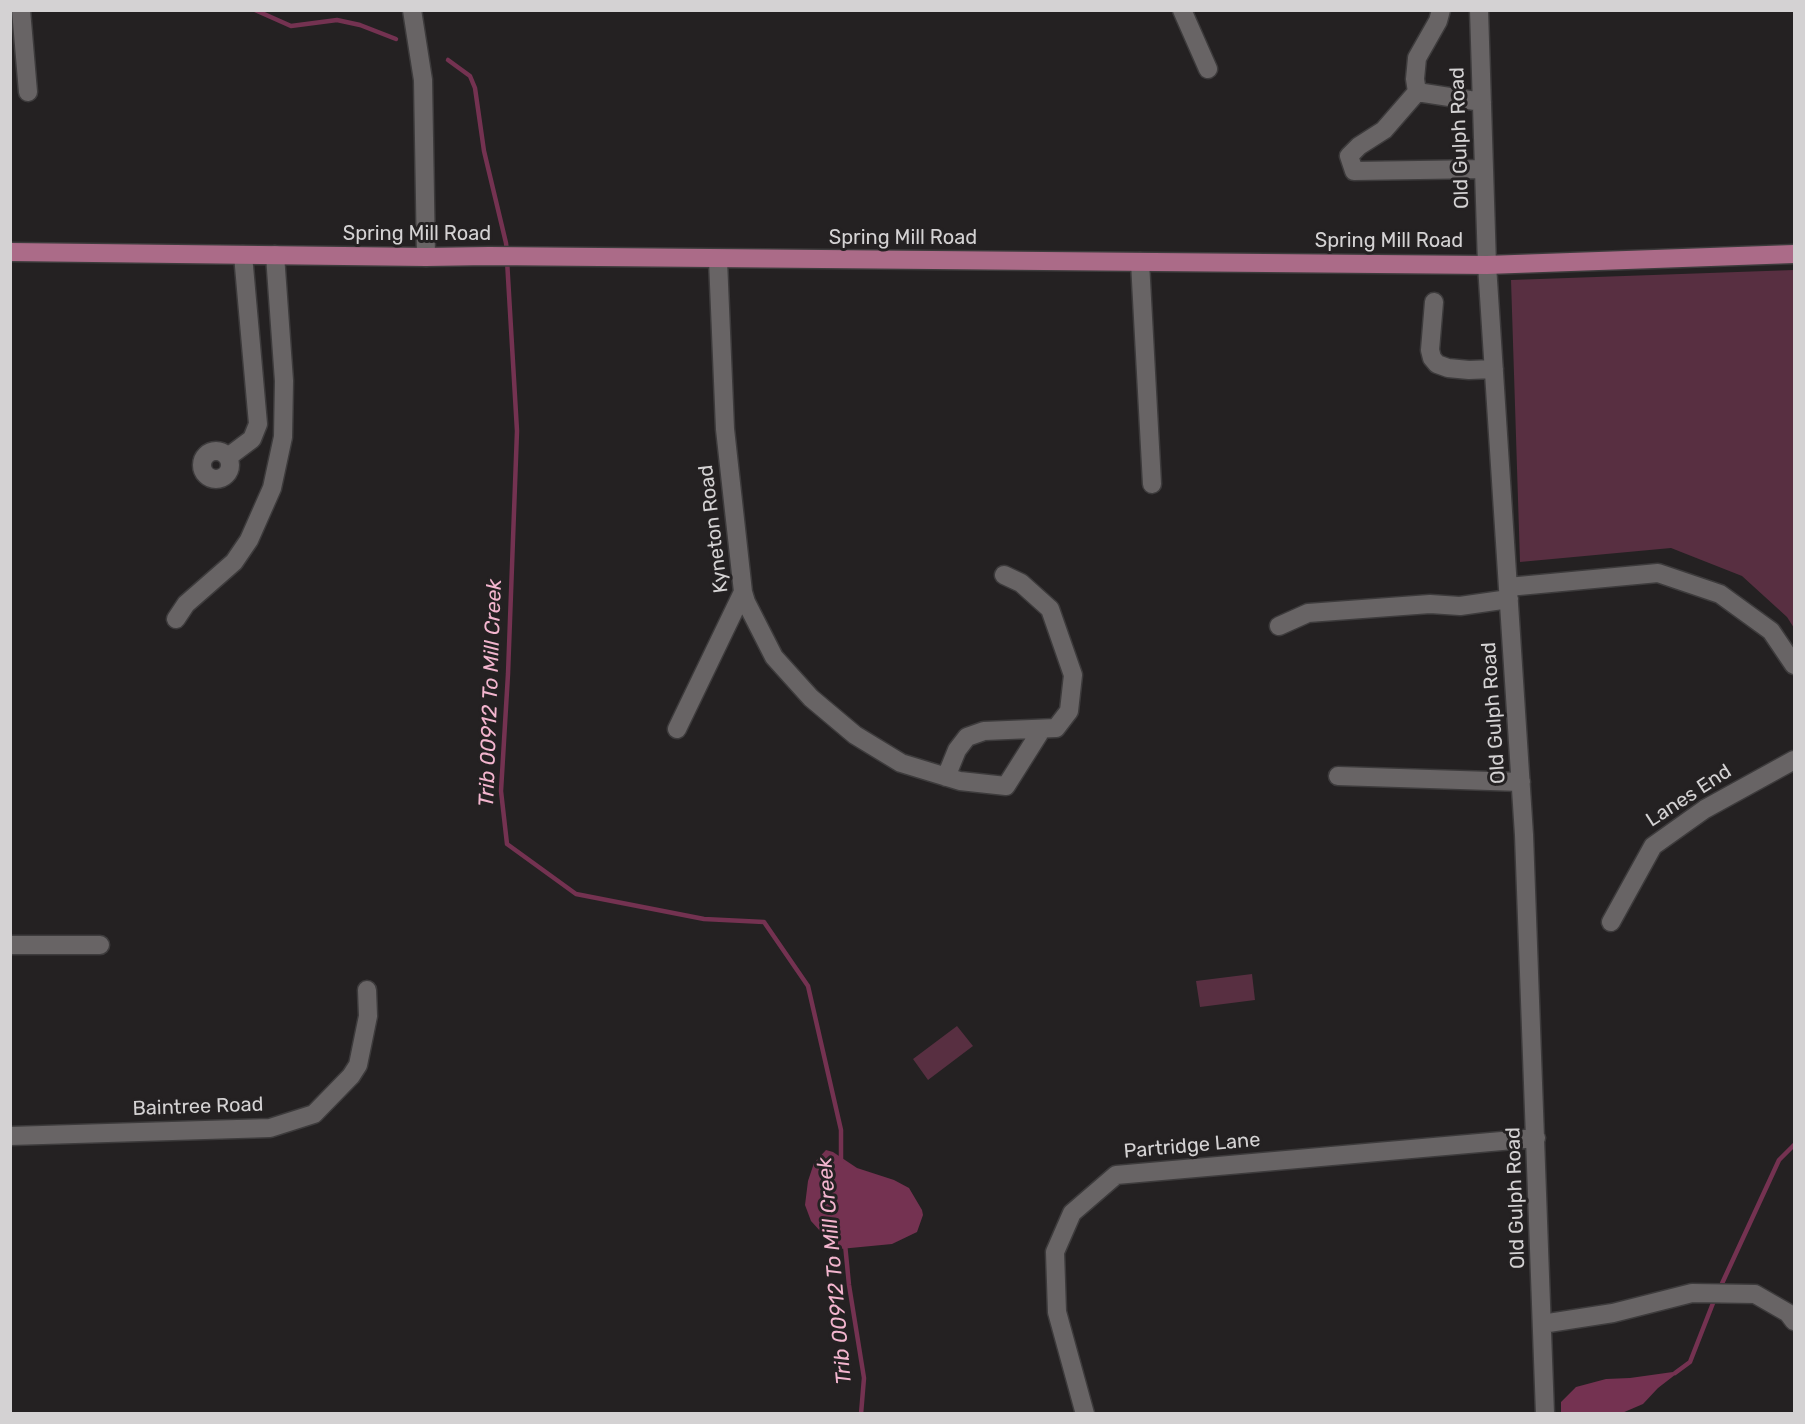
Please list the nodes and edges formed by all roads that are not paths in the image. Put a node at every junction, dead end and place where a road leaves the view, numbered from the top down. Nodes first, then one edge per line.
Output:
1 (21, 10) edge
2 (412, 10) edge
3 (1182, 10) edge
4 (1441, 10) edge
5 (1479, 10) edge
6 (1208, 69) dead end
7 (28, 92) dead end
8 (1417, 92) junction
9 (1482, 102) junction
10 (1484, 169) junction
11 (10, 252) edge
12 (1794, 254) edge
13 (243, 255) junction
14 (275, 255) junction
15 (426, 257) junction
16 (718, 260) junction
17 (1140, 262) junction
18 (1487, 265) junction
19 (1434, 302) dead end
20 (1494, 369) junction
21 (228, 457) dead end
22 (1152, 484) dead end
23 (1004, 575) dead end
24 (743, 592) junction
25 (1509, 593) junction
26 (176, 619) dead end
27 (1279, 626) dead end
28 (1794, 665) edge
29 (677, 729) dead end
30 (1042, 729) junction
31 (1794, 760) edge
32 (1338, 776) dead end
33 (946, 777) junction
34 (1521, 782) junction
35 (1611, 922) dead end
36 (10, 945) edge
37 (100, 945) dead end
38 (367, 990) dead end
39 (10, 1136) edge
40 (1536, 1138) junction
41 (1794, 1321) edge
42 (1542, 1324) junction
43 (1085, 1413) edge
44 (1545, 1413) edge

1 - 7 street
2 - 15 street
3 - 6 street
4 - 8 street
5 - 9 street, Old Gulph Road
8 - 9 street
8 - 10 street
9 - 10 street, Old Gulph Road
10 - 18 street, Old Gulph Road
11 - 13 main road, Spring Mill Road
12 - 18 main road, Spring Mill Road
13 - 14 main road, Spring Mill Road
13 - 21 street
14 - 15 main road, Spring Mill Road
14 - 26 street
15 - 16 main road, Spring Mill Road
16 - 17 main road, Spring Mill Road
16 - 24 street, Kyneton Road
17 - 18 main road, Spring Mill Road
17 - 22 street
18 - 20 street, Old Gulph Road
19 - 20 street
20 - 25 street, Old Gulph Road
23 - 30 street
24 - 29 street
24 - 33 street, Kyneton Road
25 - 27 street
25 - 28 street
25 - 34 street, Old Gulph Road
30 - 33 street
30 - 33 street, Kyneton Road
31 - 35 street, Lanes End
32 - 34 street
34 - 40 street, Old Gulph Road
36 - 37 street
38 - 39 street, Baintree Road
40 - 42 street, Old Gulph Road
40 - 43 street, Partridge Lane
41 - 42 street
42 - 44 street, Old Gulph Road

